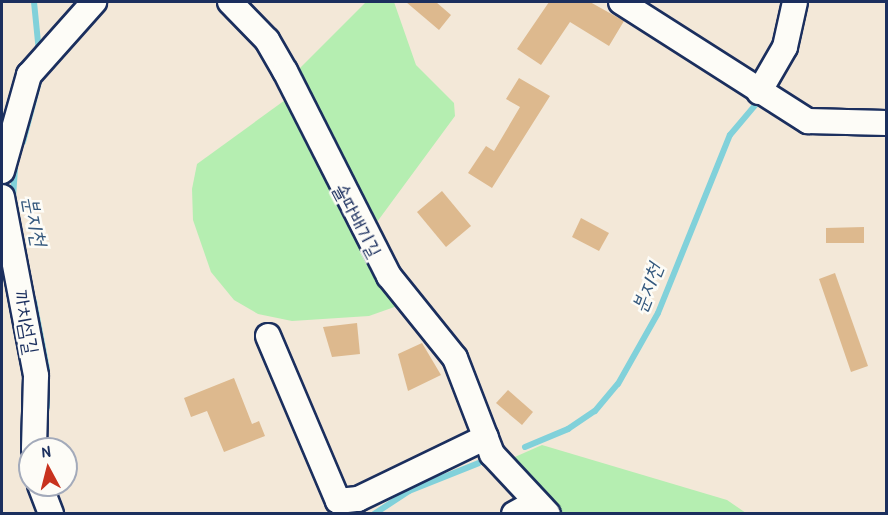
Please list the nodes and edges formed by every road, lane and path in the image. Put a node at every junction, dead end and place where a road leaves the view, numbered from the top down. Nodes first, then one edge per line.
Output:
1 (94, 2) edge
2 (230, 2) edge
3 (621, 2) edge
4 (795, 2) edge
5 (759, 92) junction
6 (886, 123) edge
7 (2, 171) edge
8 (2, 197) edge
9 (268, 336) dead end
10 (34, 437) edge
11 (486, 437) junction
12 (45, 497) edge
13 (542, 508) edge
14 (51, 513) edge
15 (514, 513) edge

1 - 7 lane
2 - 11 lane, 솔따배기길
3 - 5 lane
4 - 5 lane
5 - 6 lane
8 - 10 lane, 까치섬길
9 - 11 lane
11 - 13 lane, 솔따배기길
12 - 14 lane
13 - 15 lane, 솔따배기길

